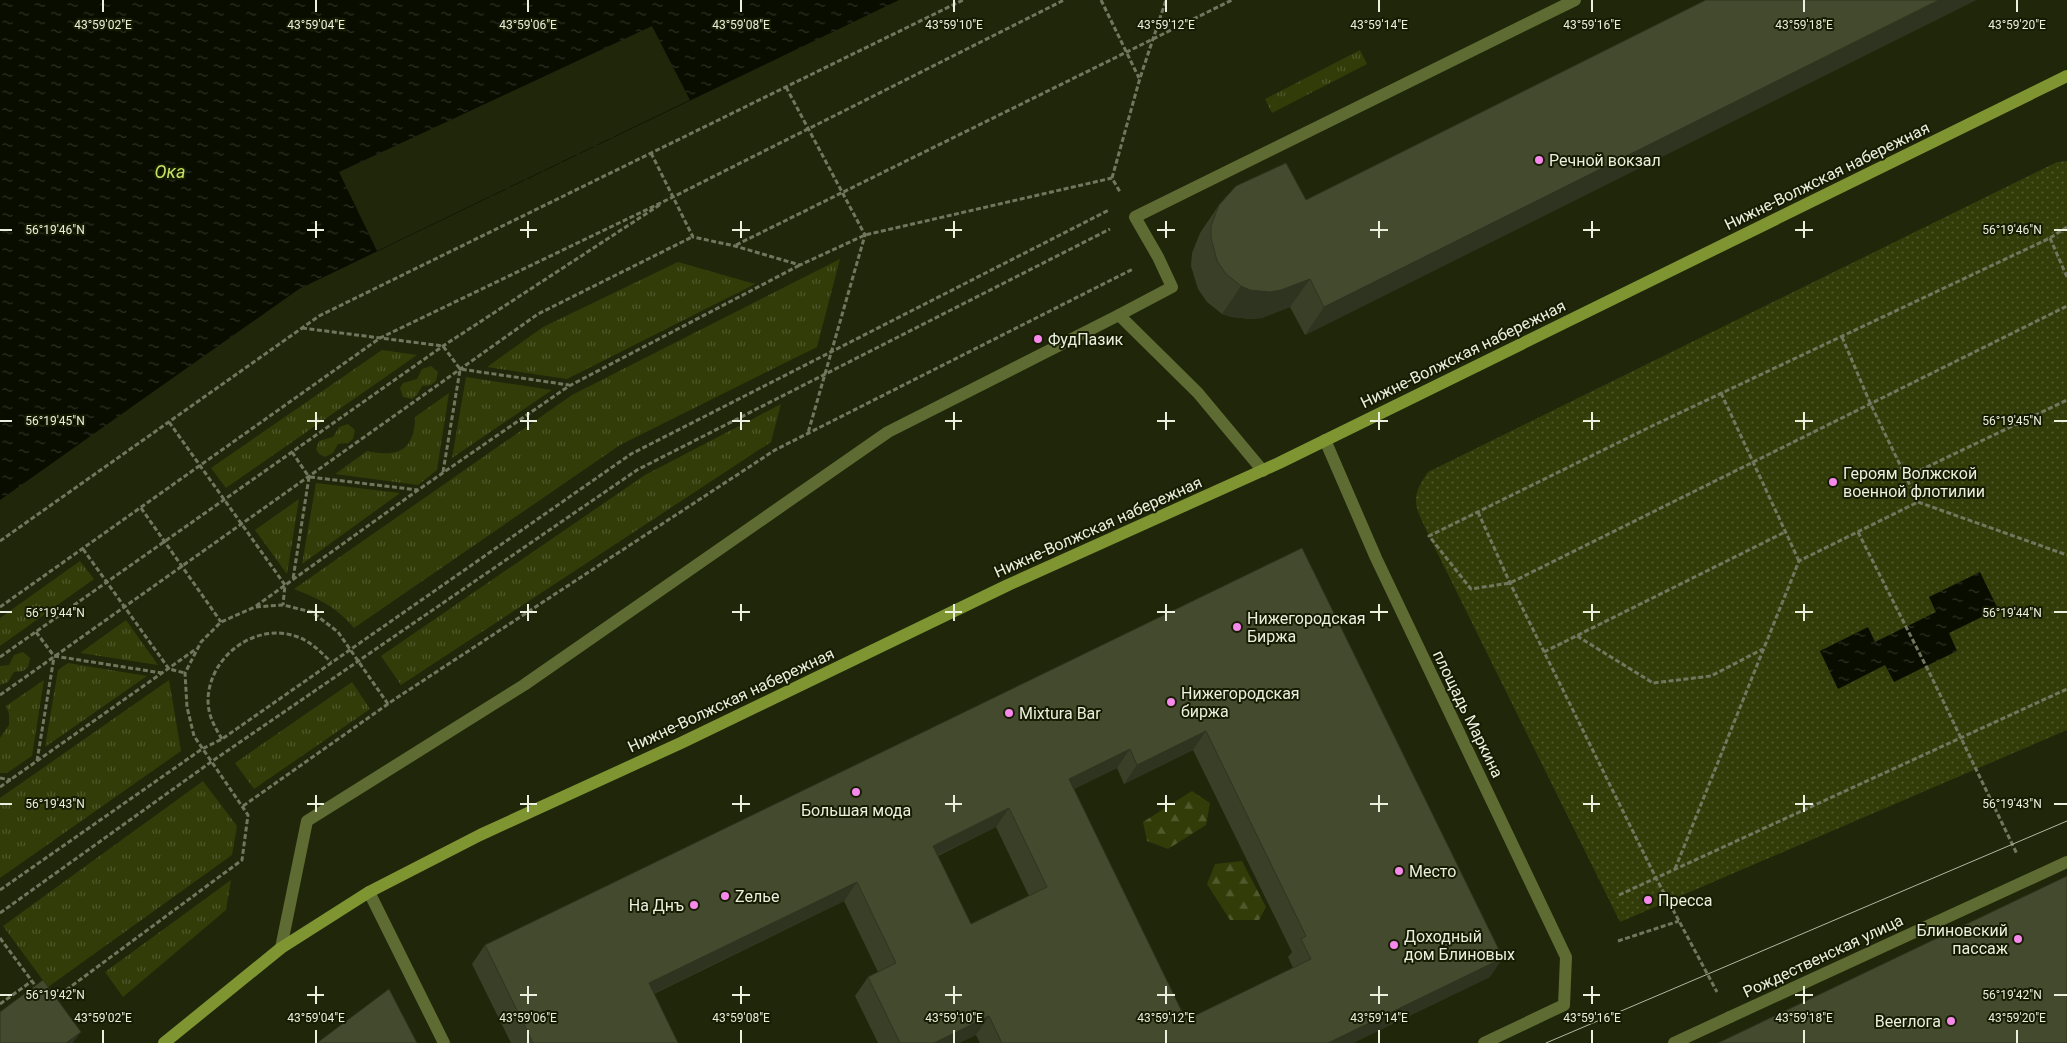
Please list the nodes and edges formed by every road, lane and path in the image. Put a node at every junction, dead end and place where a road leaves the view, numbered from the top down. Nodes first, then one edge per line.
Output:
1 (963, 0) edge
2 (1064, 0) edge
3 (1101, 0) edge
4 (1166, 0) edge
5 (1232, 0) edge
6 (1575, 0) edge
7 (1153, 38) junction
8 (1126, 52) junction
9 (2067, 76) edge
10 (1140, 78) junction
11 (786, 87) junction
12 (808, 129) junction
13 (651, 153) junction
14 (1112, 178) junction
15 (841, 193) junction
16 (673, 197) junction
17 (1126, 201) junction
18 (1135, 217) junction
19 (2067, 227) edge
20 (865, 235) junction
21 (692, 237) junction
22 (2050, 238) junction
23 (735, 246) junction
24 (1158, 257) junction
25 (800, 265) junction
26 (2067, 277) edge
27 (2067, 306) edge
28 (1119, 315) junction
29 (302, 328) junction
30 (1842, 337) junction
31 (380, 338) junction
32 (443, 346) junction
33 (830, 352) junction
34 (460, 369) junction
35 (824, 374) junction
36 (569, 386) junction
37 (1721, 393) junction
38 (2067, 400) edge
39 (1871, 405) junction
40 (168, 422) junction
41 (808, 433) junction
42 (1325, 440) junction
43 (292, 452) junction
44 (1752, 463) junction
45 (200, 466) junction
46 (1263, 471) junction
47 (443, 472) junction
48 (309, 476) junction
49 (1906, 477) junction
50 (418, 490) junction
51 (224, 500) junction
52 (1918, 502) junction
53 (141, 508) junction
54 (1478, 512) junction
55 (242, 525) junction
56 (1785, 532) junction
57 (1858, 532) junction
58 (0, 541) edge
59 (166, 541) junction
60 (83, 549) junction
61 (2067, 555) edge
62 (1799, 561) junction
63 (184, 566) junction
64 (293, 580) junction
65 (107, 583) junction
66 (1510, 583) junction
67 (285, 585) junction
68 (283, 605) junction
69 (0, 607) edge
70 (124, 607) junction
71 (255, 607) junction
72 (221, 622) junction
73 (36, 632) junction
74 (1577, 636) junction
75 (197, 649) junction
76 (350, 649) junction
77 (1764, 649) junction
78 (1544, 652) junction
79 (54, 656) junction
80 (0, 657) edge
81 (359, 661) junction
82 (331, 662) junction
83 (168, 669) junction
84 (163, 673) junction
85 (185, 673) junction
86 (2067, 690) edge
87 (0, 695) edge
88 (388, 704) junction
89 (1961, 738) junction
90 (222, 739) junction
91 (202, 749) junction
92 (37, 761) junction
93 (211, 762) junction
94 (0, 778) edge
95 (11, 780) junction
96 (0, 787) edge
97 (243, 806) junction
98 (2067, 862) edge
99 (1676, 869) junction
100 (1656, 878) junction
101 (2029, 880) junction
102 (0, 890) edge
103 (369, 892) junction
104 (1619, 895) dead end
105 (0, 913) edge
106 (1679, 921) junction
107 (0, 938) edge
108 (1618, 941) dead end
109 (281, 948) junction
110 (32, 981) junction
111 (43, 996) edge
112 (49, 1003) edge
113 (0, 1004) edge
114 (1730, 1017) junction
115 (164, 1043) edge
116 (444, 1043) edge
117 (1484, 1043) edge
118 (1674, 1043) edge

1 - 11 path
2 - 12 path
3 - 8 path
4 - 7 path
5 - 7 path
6 - 18 street
7 - 8 path
7 - 10 path
8 - 10 path
8 - 15 path
9 - 42 main road, Нижне-Волжская набережная
10 - 14 path
11 - 12 path
11 - 13 path
12 - 15 path
12 - 16 path
13 - 16 path
13 - 29 path
14 - 17 path
14 - 20 path
15 - 20 path
15 - 23 path
16 - 21 path
16 - 31 path
16 - 32 path
17 - 18 path
17 - 33 path
18 - 24 street
18 - 35 path
19 - 22 path
20 - 25 path
20 - 33 path
21 - 23 path
21 - 34 path
22 - 26 path
22 - 30 path
23 - 25 path
24 - 28 street
24 - 41 path
25 - 36 path
27 - 39 path
28 - 46 street
28 - 109 street
29 - 31 path
29 - 40 path
30 - 37 path
30 - 39 path
31 - 32 path
31 - 45 path
32 - 34 path
32 - 43 path
33 - 35 path
33 - 76 path
34 - 36 path
34 - 47 path
34 - 48 path
35 - 41 path
35 - 81 path
36 - 47 path
37 - 44 path
37 - 54 path
38 - 49 path
39 - 44 path
39 - 49 path
40 - 45 path
40 - 58 path
41 - 88 path
42 - 46 main road, Нижне-Волжская набережная
42 - 117 street, площадь Маркина
43 - 48 path
43 - 51 path
44 - 56 path
44 - 66 path
45 - 51 path
45 - 53 path
46 - 103 main road, Нижне-Волжская набережная
47 - 50 path
48 - 50 path
48 - 55 path
48 - 64 path
49 - 52 path
50 - 64 path
51 - 55 path
51 - 59 path
52 - 57 path
52 - 61 path
53 - 59 path
53 - 60 path
54 - 66 path
54 - 66 path
55 - 63 path
55 - 67 path
56 - 62 path
56 - 74 path
57 - 62 path
57 - 89 path
59 - 63 path
59 - 65 path
60 - 65 path
60 - 69 path
62 - 77 path
63 - 70 path
63 - 72 path
64 - 67 path
65 - 70 path
65 - 73 path
66 - 78 path
67 - 68 path
67 - 71 path
68 - 71 path
68 - 76 path
70 - 79 path
70 - 83 path
71 - 72 path
72 - 75 path
73 - 79 path
73 - 80 path
74 - 77 path
74 - 78 path
75 - 83 path
75 - 85 path
76 - 81 path
76 - 82 path
77 - 99 path
78 - 100 path
79 - 84 path
79 - 87 path
79 - 92 path
81 - 88 path
81 - 93 path
82 - 90 path
82 - 90 path
83 - 84 path
83 - 85 path
84 - 92 path
85 - 91 path
86 - 89 path
88 - 97 path
89 - 99 path
89 - 101 path
90 - 91 path
91 - 93 path
91 - 102 path
92 - 95 path
93 - 97 path
93 - 105 path
94 - 95 path
95 - 96 path
97 - 112 path
98 - 101 street, Рождественская улица
99 - 100 path
100 - 104 path
100 - 106 path
101 - 114 street, Рождественская улица
103 - 109 main road, Нижне-Волжская набережная
103 - 116 street
106 - 108 path
106 - 114 path
107 - 110 path
109 - 115 main road, Нижне-Волжская набережная
110 - 111 path
110 - 113 path
114 - 118 street, Рождественская улица

